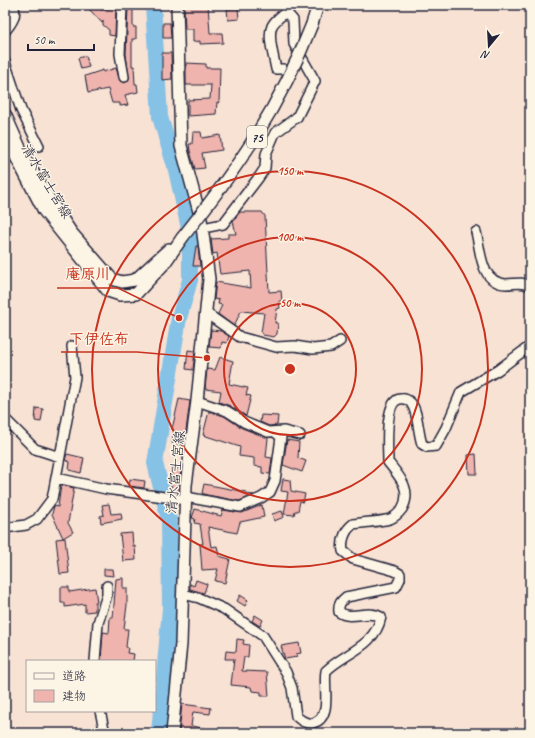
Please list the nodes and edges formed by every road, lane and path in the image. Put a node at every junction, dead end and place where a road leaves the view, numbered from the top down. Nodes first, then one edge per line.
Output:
1 (13, 5) edge
2 (122, 5) edge
3 (178, 5) edge
4 (318, 5) edge
5 (284, 8) edge
6 (5, 31) edge
7 (5, 62) edge
8 (282, 70) dead end
9 (124, 77) dead end
10 (5, 114) edge
11 (5, 136) edge
12 (39, 146) dead end
13 (21, 161) junction
14 (203, 228) junction
15 (476, 232) dead end
16 (530, 286) edge
17 (206, 313) junction
18 (340, 340) dead end
19 (72, 346) dead end
20 (530, 346) edge
21 (197, 401) junction
22 (5, 419) edge
23 (276, 433) junction
24 (300, 435) dead end
25 (60, 457) junction
26 (57, 478) junction
27 (186, 498) junction
28 (5, 528) edge
29 (107, 586) dead end
30 (183, 594) junction
31 (95, 660) edge
32 (100, 712) edge
33 (105, 733) edge
34 (172, 733) edge

1 - 6 street
2 - 9 street
3 - 14 main road, 清水富士宮線
4 - 13 main road, 清水富士宮線 / 75, bridge
5 - 8 street
5 - 14 street
7 - 12 street
10 - 13 main road, 清水富士宮線 / 75
11 - 13 main road, 清水富士宮線 / 75
14 - 17 main road, 清水富士宮線
15 - 16 street
17 - 18 street
17 - 21 main road, 清水富士宮線
19 - 25 street
20 - 30 street
21 - 23 street
21 - 27 main road, 清水富士宮線
22 - 25 street
23 - 24 street
23 - 27 street
25 - 26 street
26 - 27 street
26 - 28 street
27 - 30 main road, 清水富士宮線
29 - 31 street
30 - 34 main road, 清水富士宮線
32 - 33 street

